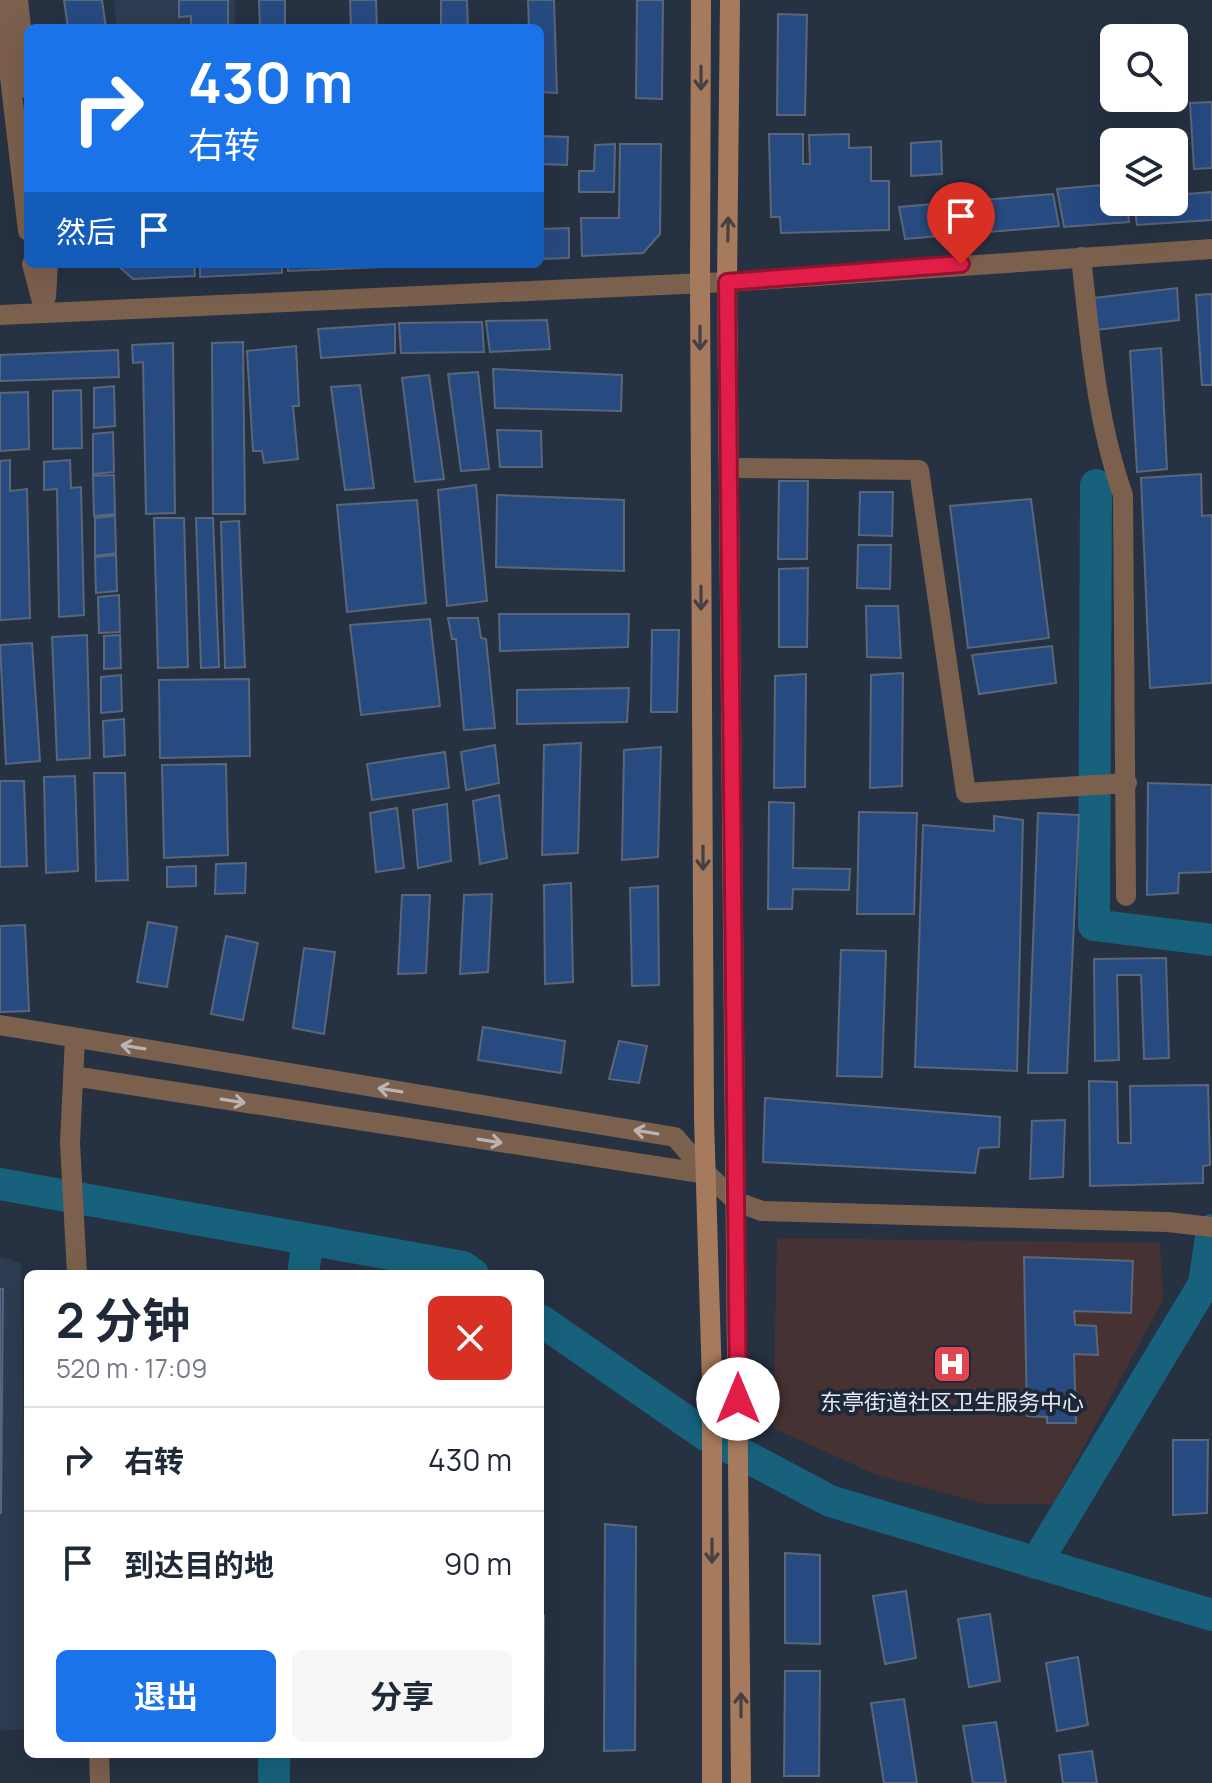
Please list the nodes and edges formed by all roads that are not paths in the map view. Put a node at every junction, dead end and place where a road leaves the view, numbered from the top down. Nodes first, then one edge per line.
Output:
1 (1, 0) edge
2 (18, 0) edge
3 (701, 0) edge
4 (730, 0) edge
5 (24, 53) edge
6 (24, 197) edge
7 (1212, 249) edge
8 (1081, 257) junction
9 (33, 268) edge
10 (48, 268) edge
11 (700, 281) junction
12 (727, 282) junction
13 (45, 313) junction
14 (0, 315) edge
15 (729, 468) junction
16 (1126, 783) junction
17 (1126, 896) dead end
18 (0, 1025) edge
19 (75, 1038) junction
20 (73, 1076) junction
21 (707, 1174) junction
22 (737, 1202) junction
23 (1212, 1227) edge
24 (77, 1265) edge
25 (99, 1758) edge
26 (100, 1783) edge
27 (712, 1783) edge
28 (741, 1783) edge

1 - 6 street
2 - 5 street
3 -> 11 main road
12 -> 4 main road
7 - 8 street
8 - 12 street
8 - 16 street
9 - 13 street
10 - 13 street
11 - 12 street
11 - 13 street
11 -> 21 main road
12 - 15 main road
13 - 14 street
15 - 16 street
15 - 22 main road
16 - 17 street
18 - 19 street
19 - 20 street
21 -> 19 street
20 -> 21 street
20 - 24 street
21 - 22 street
21 -> 27 main road
22 - 23 street
28 -> 22 main road
25 - 26 street

